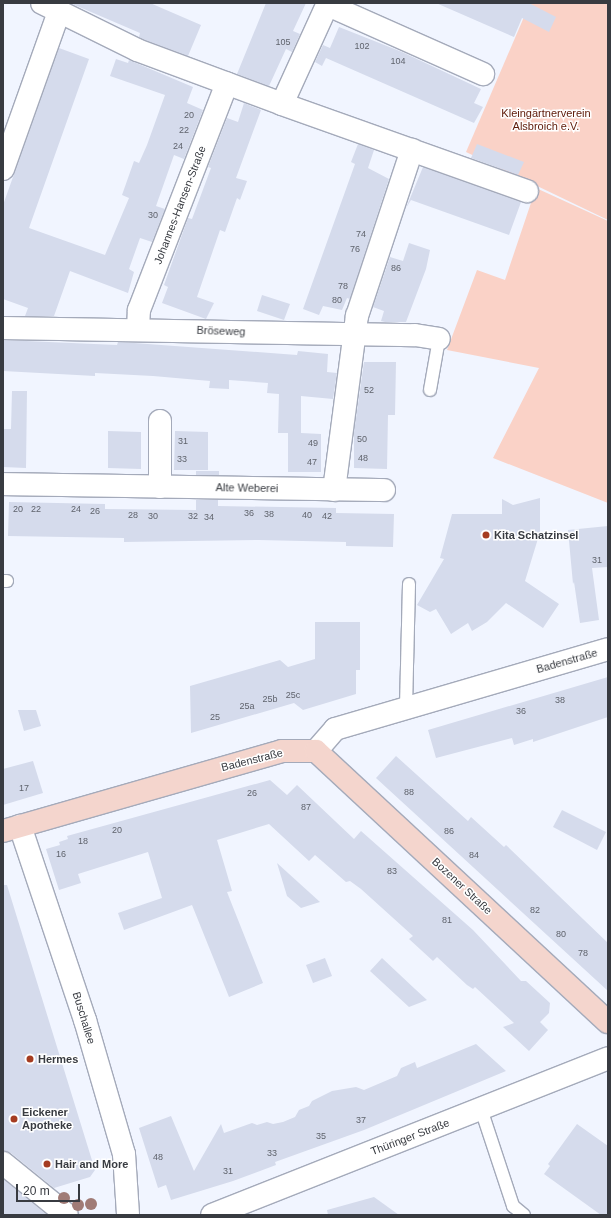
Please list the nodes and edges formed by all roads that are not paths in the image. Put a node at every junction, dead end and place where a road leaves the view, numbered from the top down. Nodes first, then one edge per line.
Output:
1 (328, 4) edge
2 (50, 7) edge
3 (483, 74) dead end
4 (227, 83) junction
5 (282, 104) junction
6 (412, 150) junction
7 (3, 169) edge
8 (526, 191) dead end
9 (3, 328) edge
10 (138, 328) junction
11 (356, 335) junction
12 (439, 340) joint
13 (430, 390) dead end
14 (160, 421) dead end
15 (3, 484) edge
16 (160, 487) junction
17 (334, 490) junction
18 (384, 490) dead end
19 (409, 584) dead end
20 (608, 649) edge
21 (406, 707) junction
22 (316, 751) junction
23 (11, 828) edge
24 (608, 1022) edge
25 (608, 1058) edge
26 (482, 1109) junction
27 (3, 1163) edge
28 (68, 1215) edge
29 (128, 1215) edge
30 (212, 1215) edge
31 (524, 1215) edge

1 - 3 street
1 - 5 street
2 - 4 street
2 - 7 street
4 - 5 street
4 - 10 street, Johannes-Hansen-Straße
5 - 6 street
6 - 8 street
6 - 11 street
9 - 10 street, Bröseweg
10 - 11 street, Bröseweg
11 - 12 street, Bröseweg
11 - 17 street
12 - 13 lane
14 - 16 street
15 - 16 street, Alte Weberei
16 - 17 street, Alte Weberei
17 - 18 street, Alte Weberei
19 - 21 lane
20 - 21 street, Badenstraße
21 - 22 street, Badenstraße
22 - 23 street, Badenstraße
22 - 24 street, Bozener Straße
23 - 29 street, Buschallee
25 - 26 street, Thüringer Straße
26 - 30 street, Thüringer Straße
26 - 31 lane
27 - 28 street

